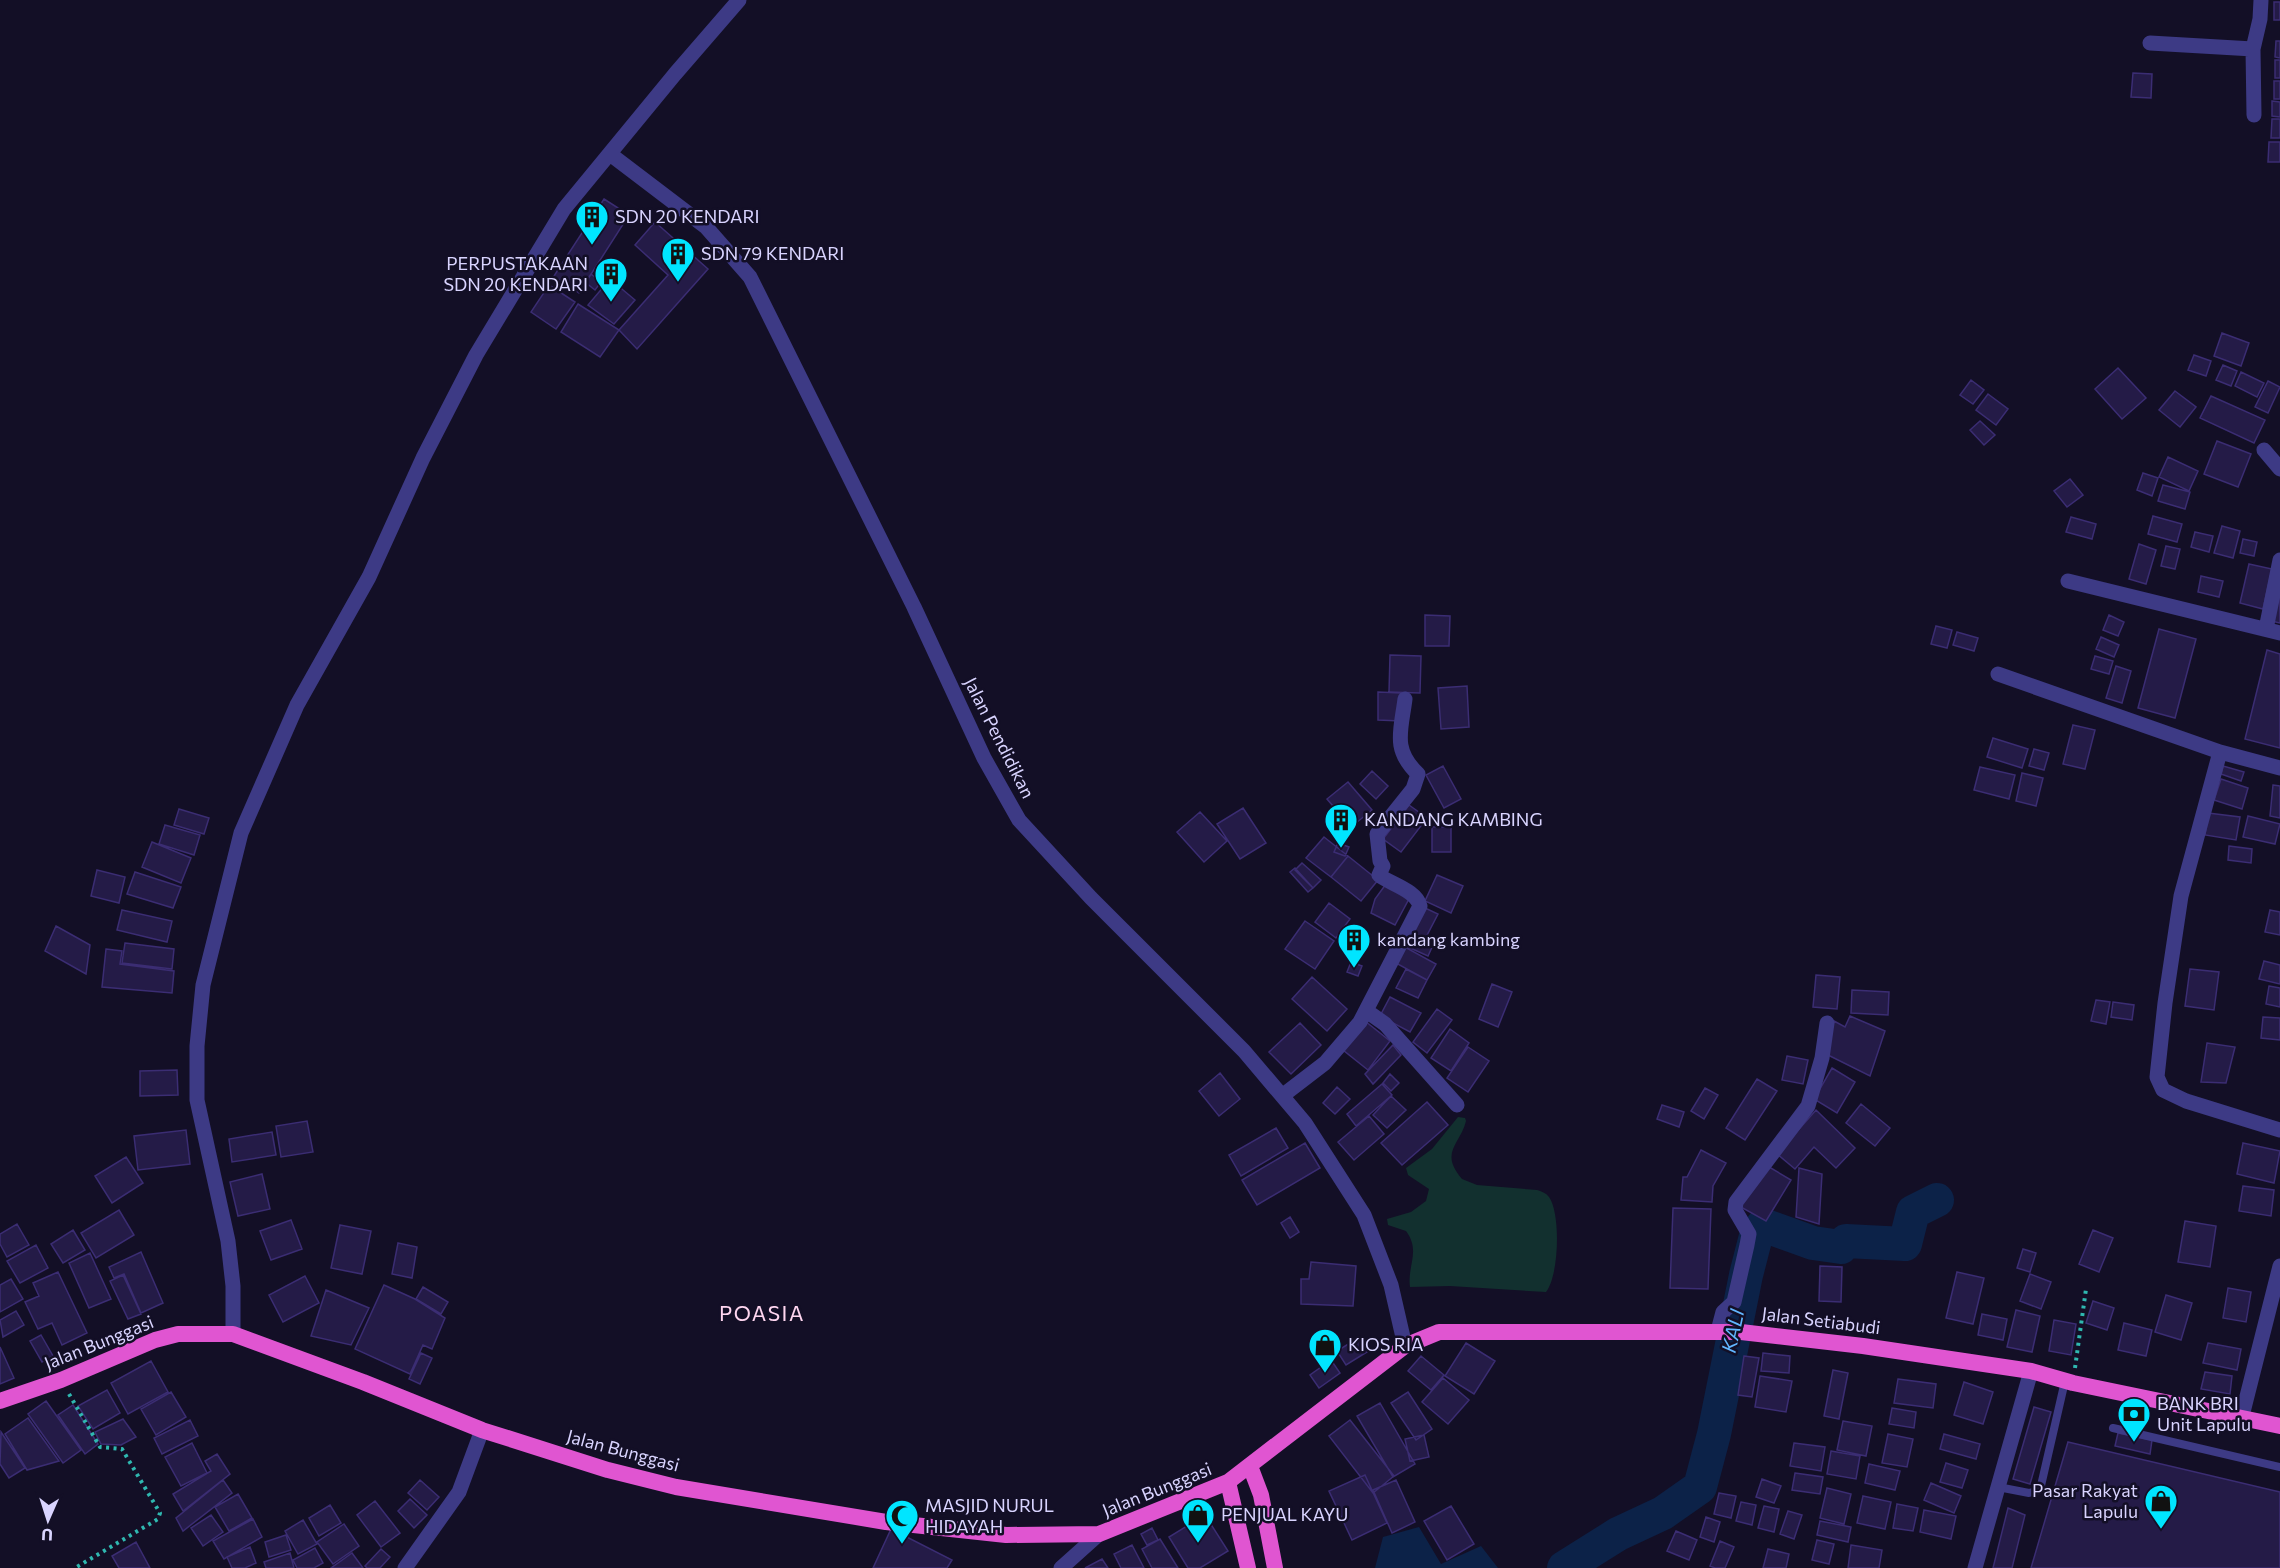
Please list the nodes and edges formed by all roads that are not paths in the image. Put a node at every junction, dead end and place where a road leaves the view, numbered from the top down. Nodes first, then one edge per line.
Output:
1 (739, 0) edge
2 (2261, 0) edge
3 (2150, 43) dead end
4 (2253, 49) junction
5 (2254, 116) dead end
6 (610, 154) junction
7 (2264, 450) dead end
8 (2280, 469) edge
9 (2280, 560) edge
10 (2068, 581) dead end
11 (2273, 631) edge
12 (1998, 674) dead end
13 (1405, 699) dead end
14 (2220, 752) junction
15 (2280, 768) edge
16 (1368, 1012) junction
17 (1827, 1023) dead end
18 (1282, 1096) junction
19 (1457, 1105) dead end
20 (2280, 1130) edge
21 (2280, 1266) edge
22 (1728, 1331) junction
23 (233, 1334) junction
24 (1405, 1346) junction
25 (2031, 1371) junction
26 (2069, 1382) junction
27 (0, 1401) edge
28 (2241, 1420) junction
29 (2280, 1426) edge
30 (2114, 1428) dead end
31 (482, 1431) junction
32 (1250, 1466) junction
33 (2280, 1467) edge
34 (1228, 1482) junction
35 (1997, 1487) junction
36 (1099, 1534) junction
37 (1068, 1566) edge
38 (405, 1568) edge
39 (1248, 1568) edge
40 (1275, 1568) edge
41 (1975, 1568) edge

1 - 6 street
2 - 4 street
3 - 4 street
4 - 5 street
6 - 18 street, Jalan Pendidikan
6 - 23 street
7 - 8 street
9 - 11 street
10 - 11 street
12 - 14 street
13 - 16 street
14 - 15 street
14 - 20 street
16 - 18 street
16 - 19 street
17 - 22 street
18 - 24 street, Jalan Pendidikan
21 - 28 street
22 - 24 highway, Jalan Setiabudi
22 - 25 highway, Jalan Setiabudi
23 - 27 highway, Jalan Bunggasi
23 - 31 highway, Jalan Bunggasi
24 - 32 highway, Jalan Setiabudi
25 - 26 highway, Jalan Setiabudi
25 - 35 street
26 - 28 highway, Jalan Setiabudi
26 - 35 lane
28 - 29 highway, Jalan Setiabudi
30 - 33 lane
31 - 36 highway, Jalan Bunggasi
31 - 38 street
32 - 34 highway, Jalan Bunggasi
32 - 40 highway
34 - 36 highway, Jalan Bunggasi
34 - 39 highway
35 - 41 street
36 - 37 street

